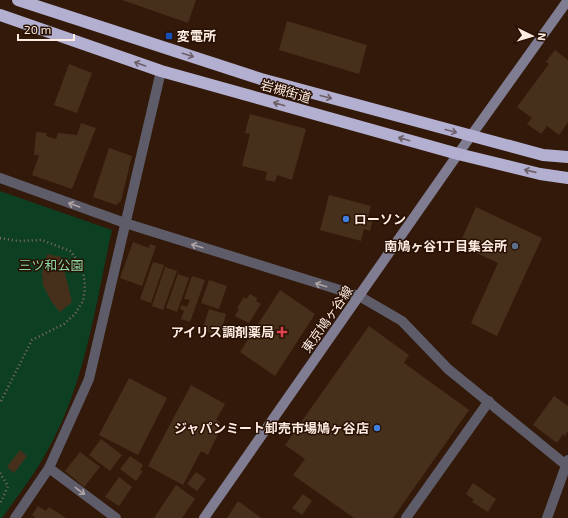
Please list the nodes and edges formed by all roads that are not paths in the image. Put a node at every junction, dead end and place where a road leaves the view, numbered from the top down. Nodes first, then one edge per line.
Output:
1 (18, 0) edge
2 (568, 0) edge
3 (0, 16) edge
4 (161, 71) junction
5 (471, 136) junction
6 (458, 154) junction
7 (568, 157) edge
8 (0, 178) edge
9 (568, 178) edge
10 (125, 223) junction
11 (359, 296) junction
12 (489, 401) junction
13 (567, 463) edge
14 (49, 468) junction
15 (15, 518) edge
16 (116, 518) edge
17 (204, 518) edge
18 (406, 518) edge
19 (547, 518) edge

1 -> 5 highway, 岩槻街道
2 - 5 main road, 東京鳩ヶ谷線
4 -> 3 highway, 岩槻街道
6 -> 4 highway, 岩槻街道
4 - 10 street
5 - 6 main road, 東京鳩ヶ谷線
5 - 7 highway, 岩槻街道
9 -> 6 highway, 岩槻街道
6 - 11 main road, 東京鳩ヶ谷線
10 -> 8 street
11 -> 10 street
10 - 14 street
11 - 12 street
11 - 17 main road, 東京鳩ヶ谷線
12 - 13 street
12 - 18 street
13 - 19 street
14 - 15 street
14 -> 16 street

